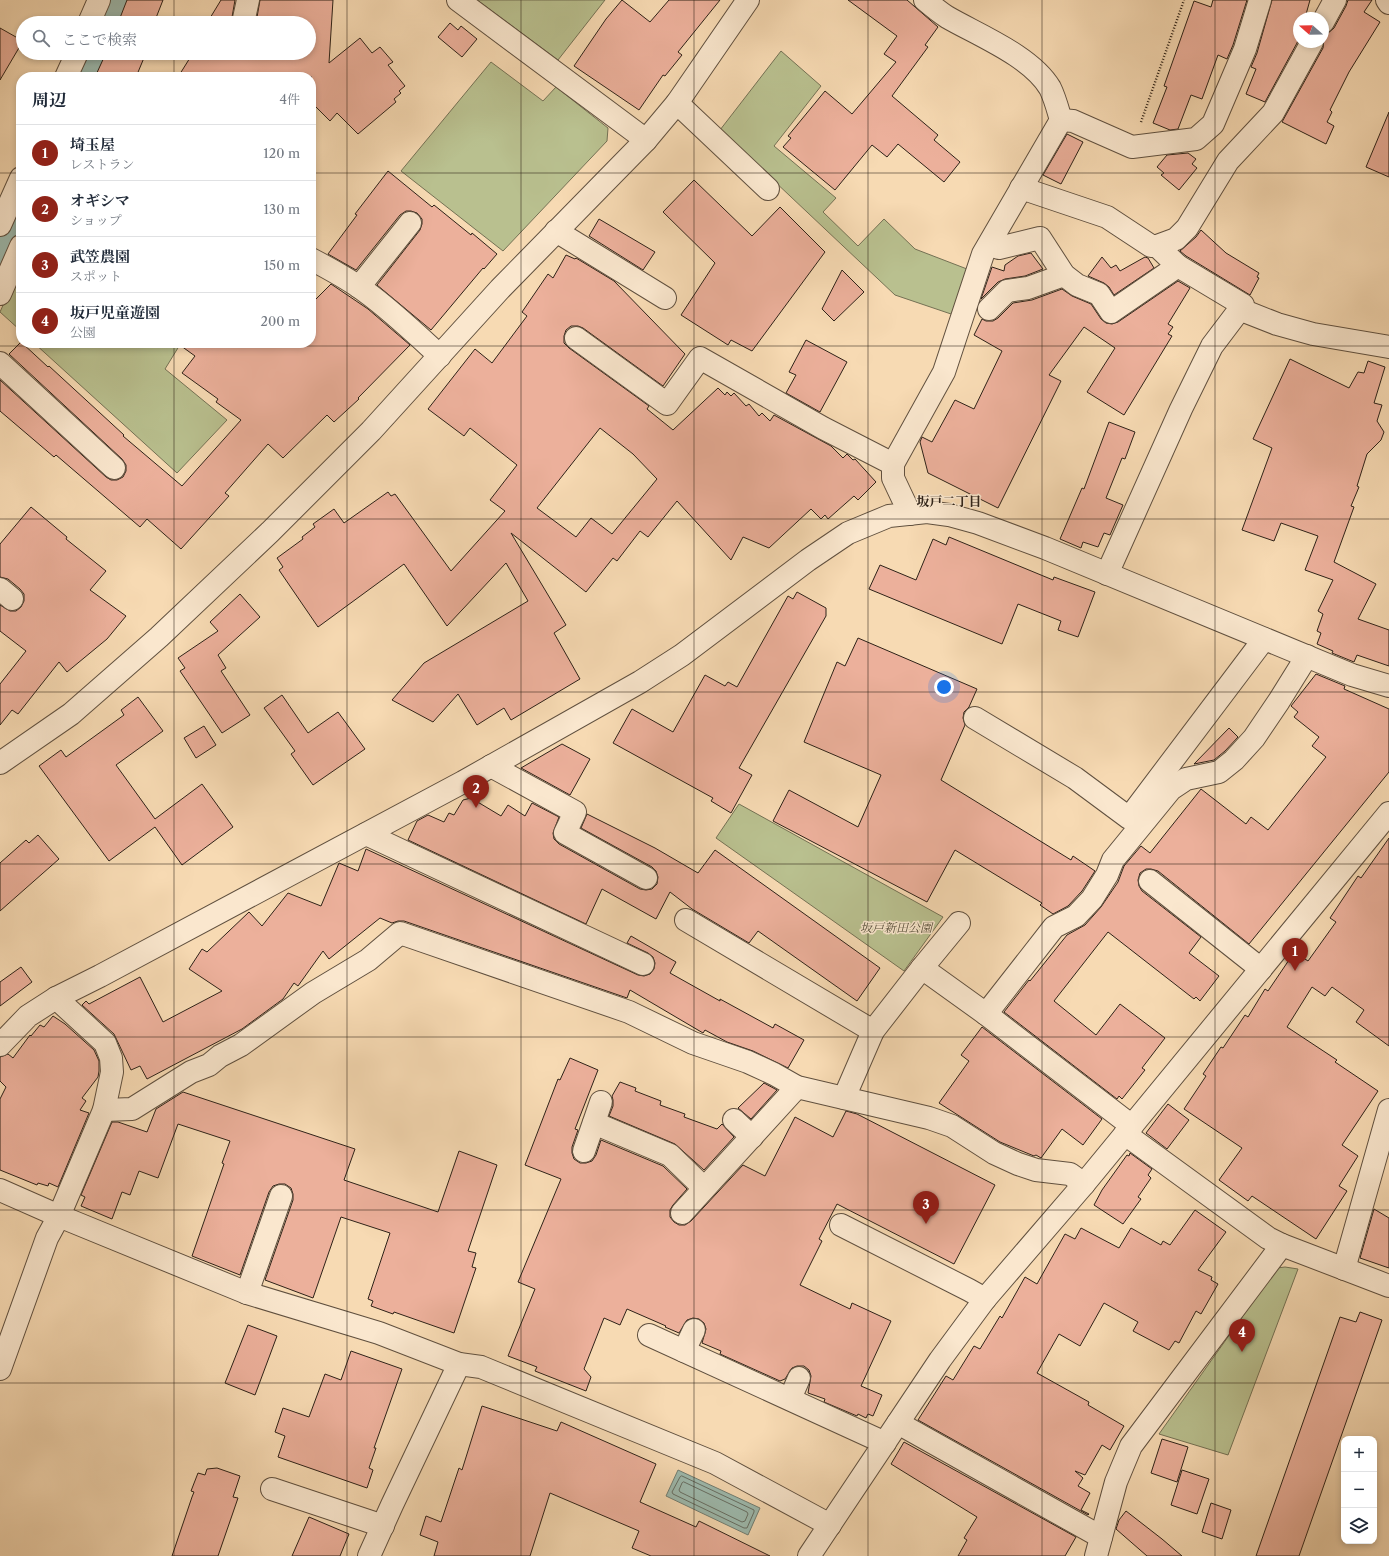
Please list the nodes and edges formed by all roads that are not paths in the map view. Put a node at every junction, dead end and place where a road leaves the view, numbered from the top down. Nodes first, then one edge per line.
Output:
1 (99, 0) edge
2 (248, 0) edge
3 (458, 0) edge
4 (748, 0) edge
5 (925, 0) edge
6 (1260, 0) edge
7 (1335, 0) edge
8 (1388, 0) edge
9 (1389, 3) edge
10 (1328, 12) edge
11 (93, 16) edge
12 (245, 16) edge
13 (1309, 48) edge
14 (74, 60) edge
15 (68, 72) edge
16 (677, 103) junction
17 (1061, 120) junction
18 (646, 140) junction
19 (1021, 188) junction
20 (16, 189) edge
21 (768, 189) dead end
22 (410, 223) dead end
23 (0, 225) edge
24 (556, 231) junction
25 (989, 245) junction
26 (1157, 246) junction
27 (16, 257) edge
28 (316, 262) edge
29 (1178, 266) junction
30 (1064, 275) junction
31 (359, 287) junction
32 (0, 294) edge
33 (665, 298) dead end
34 (989, 309) dead end
35 (1239, 309) junction
36 (576, 338) dead end
37 (1389, 347) edge
38 (440, 356) junction
39 (0, 363) edge
40 (893, 464) junction
41 (114, 468) dead end
42 (910, 514) junction
43 (1107, 574) junction
44 (1264, 638) junction
45 (1307, 656) junction
46 (1389, 686) edge
47 (975, 718) dead end
48 (0, 763) edge
49 (491, 766) junction
50 (1389, 813) edge
51 (366, 834) junction
52 (646, 878) dead end
53 (1150, 881) dead end
54 (686, 920) dead end
55 (959, 923) dead end
56 (643, 964) dead end
57 (922, 968) junction
58 (1260, 969) junction
59 (56, 998) junction
60 (986, 1014) junction
61 (873, 1031) junction
62 (0, 1045) edge
63 (797, 1087) junction
64 (844, 1098) junction
65 (601, 1102) dead end
66 (104, 1110) junction
67 (1389, 1110) edge
68 (734, 1120) dead end
69 (594, 1123) junction
70 (1128, 1130) junction
71 (752, 1137) junction
72 (584, 1151) dead end
73 (1084, 1184) junction
74 (704, 1188) junction
75 (0, 1190) edge
76 (281, 1196) dead end
77 (682, 1213) dead end
78 (59, 1216) junction
79 (841, 1225) dead end
80 (1282, 1245) junction
81 (1344, 1269) junction
82 (1389, 1286) edge
83 (247, 1293) junction
84 (985, 1299) junction
85 (694, 1330) dead end
86 (650, 1335) dead end
87 (684, 1351) junction
88 (459, 1364) junction
89 (0, 1369) edge
90 (799, 1378) dead end
91 (790, 1399) junction
92 (898, 1423) junction
93 (885, 1443) junction
94 (272, 1489) dead end
95 (830, 1525) junction
96 (383, 1526) junction
97 (1099, 1546) edge
98 (369, 1556) edge
99 (809, 1556) edge

1 - 11 street
2 - 12 street
3 - 18 street
4 - 16 street
5 - 17 street
6 - 17 street
7 - 10 street
8 - 9 street
13 - 26 street
14 - 15 street
16 - 18 street
16 - 21 street
17 - 19 street
18 - 24 street
19 - 25 street
19 - 26 street
20 - 23 street
22 - 31 street
24 - 33 street
24 - 38 street
25 - 30 street
25 - 40 street
26 - 29 street
27 - 32 street
28 - 31 street
29 - 30 street
29 - 35 street
30 - 34 street
31 - 38 street
35 - 37 street
35 - 43 street
36 - 40 street
38 - 48 street
39 - 41 street
40 - 42 street
42 - 43 street
42 - 49 street
43 - 44 street
44 - 45 street
44 - 47 street
45 - 46 street
45 - 60 street
49 - 51 street
49 - 52 street
50 - 58 street
51 - 56 street
51 - 59 street
53 - 58 street
54 - 61 street
55 - 57 street
57 - 60 street
57 - 61 street
58 - 70 street
59 - 62 street
59 - 66 street
60 - 70 street
61 - 64 street
63 - 64 street
63 - 66 street
63 - 71 street
64 - 73 street
65 - 69 street
66 - 78 street
67 - 81 street
68 - 71 street
69 - 72 street
69 - 74 street
70 - 73 street
70 - 80 street
71 - 74 street
73 - 84 street
74 - 77 street
75 - 78 street
76 - 83 street
78 - 83 street
78 - 89 street
79 - 84 street
80 - 81 street
80 - 97 street
81 - 82 street
83 - 88 street
84 - 92 street
85 - 87 street
86 - 87 street
87 - 91 street
88 - 95 street
88 - 96 street
90 - 91 street
91 - 93 street
92 - 93 street
92 - 97 street
93 - 95 street
94 - 96 street
95 - 99 street
96 - 98 street

